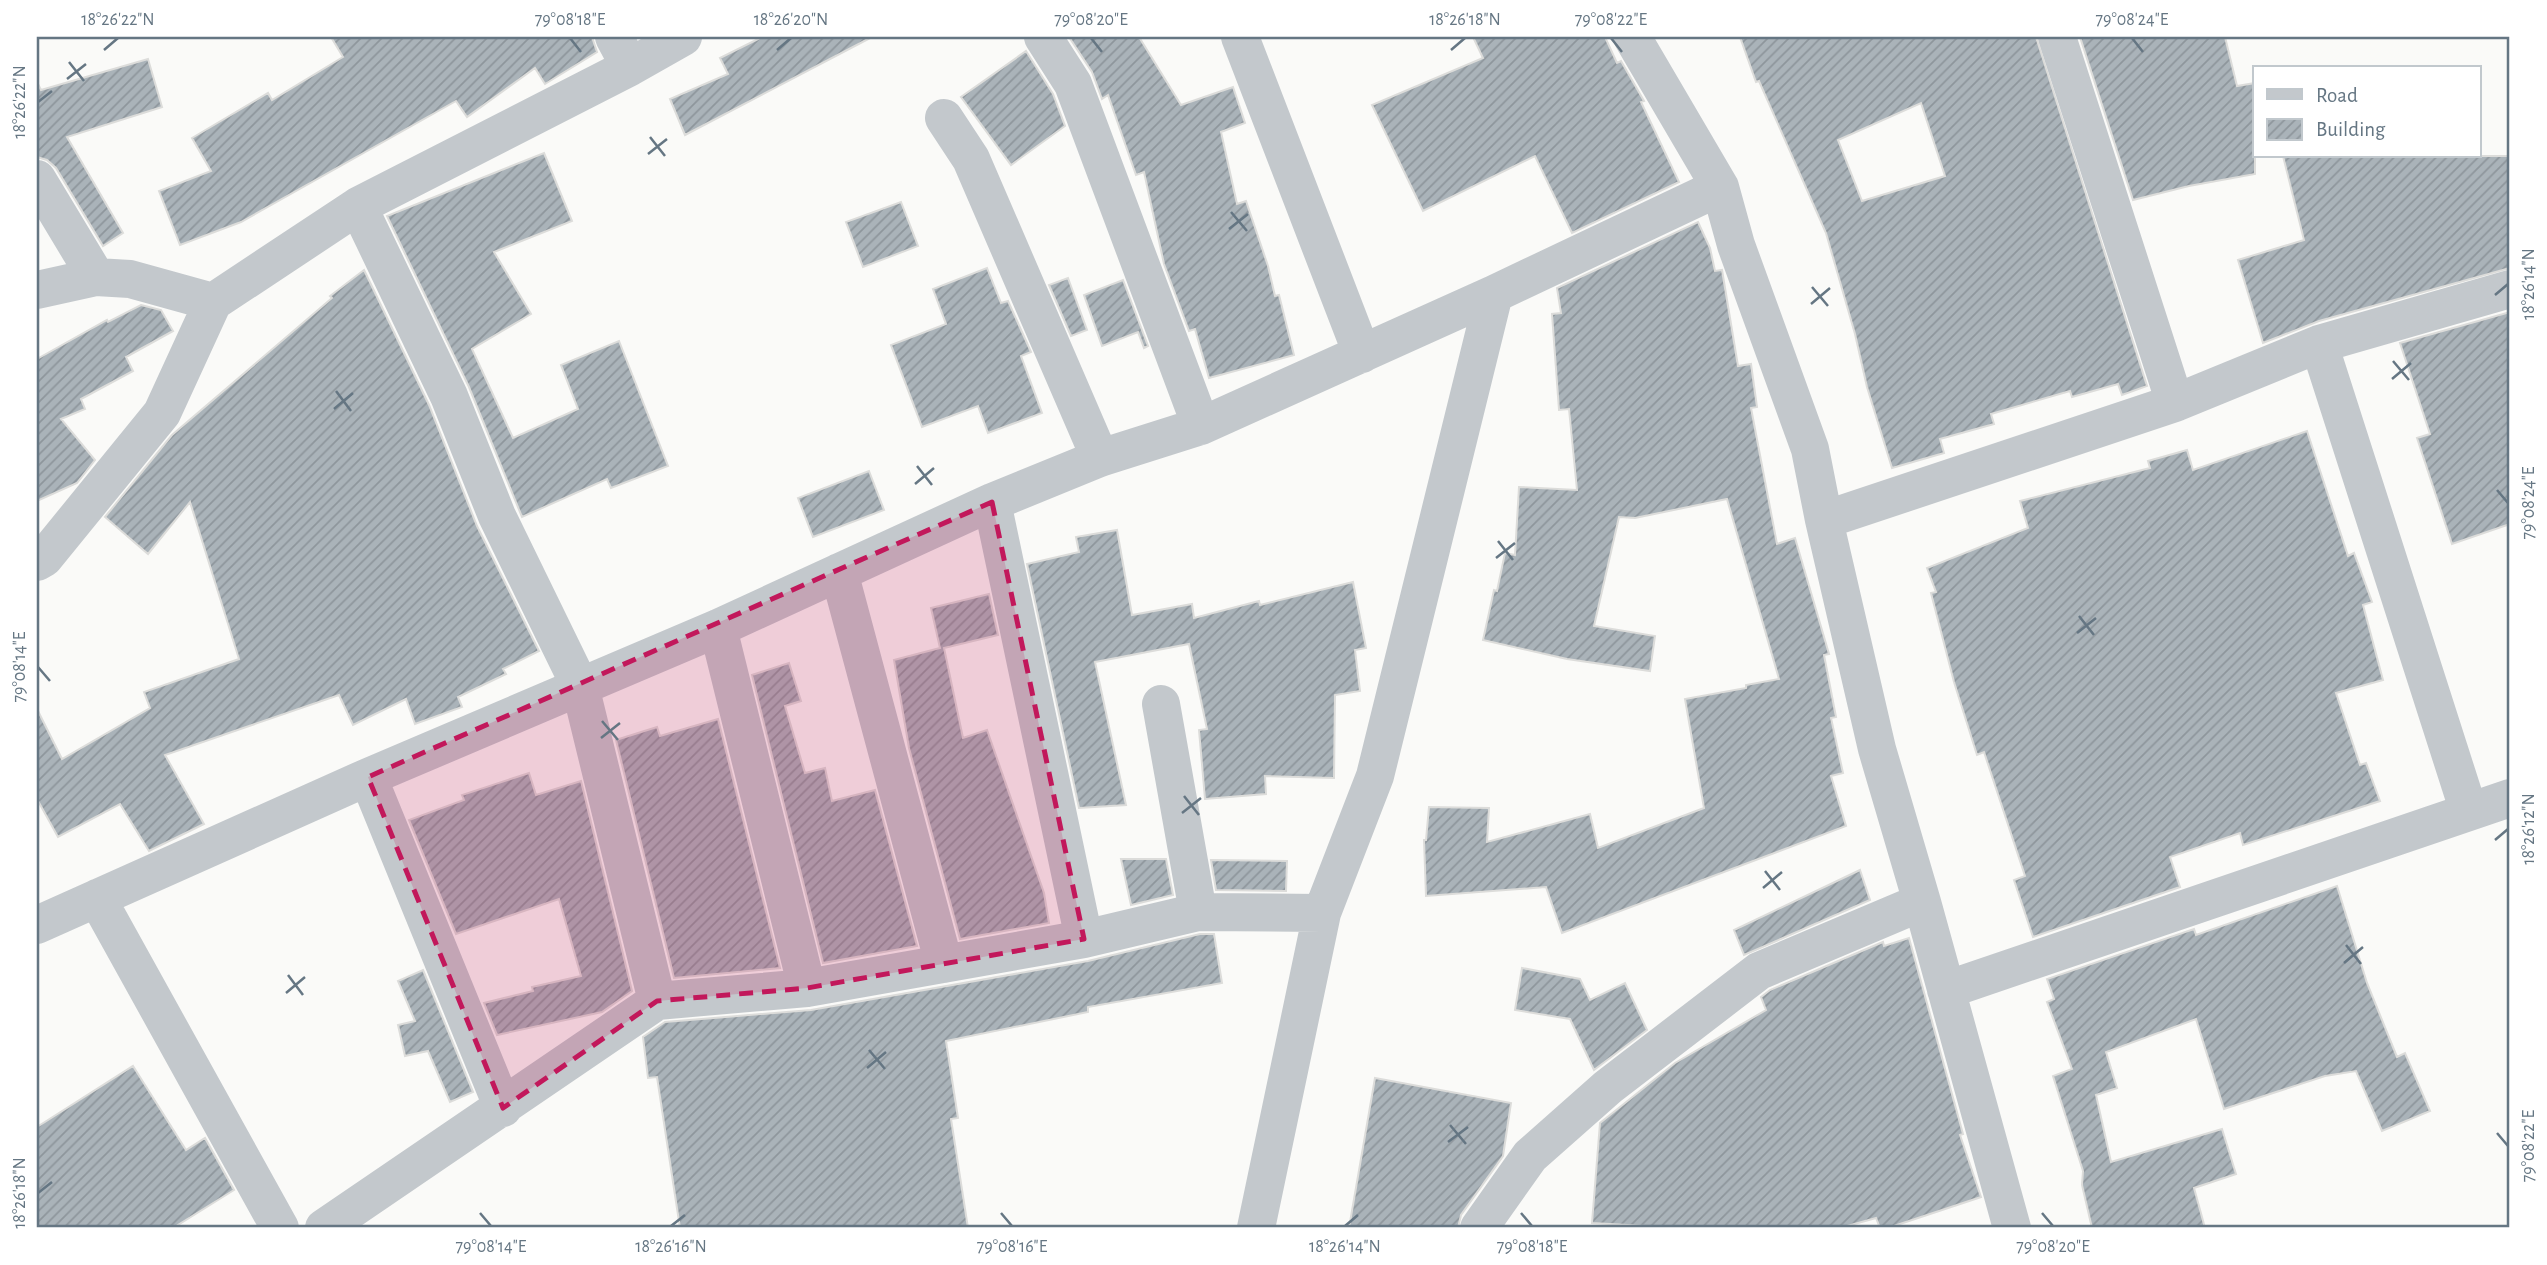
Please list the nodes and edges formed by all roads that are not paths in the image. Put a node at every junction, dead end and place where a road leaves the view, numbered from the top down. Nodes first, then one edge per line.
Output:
1 (683, 37) edge
2 (1043, 37) edge
3 (1240, 37) edge
4 (1632, 37) edge
5 (2057, 37) edge
6 (622, 52) edge
7 (944, 118) dead end
8 (37, 178) edge
9 (1720, 187) junction
10 (358, 206) junction
11 (96, 277) junction
12 (2510, 289) edge
13 (37, 290) edge
14 (1494, 294) junction
15 (213, 302) junction
16 (2319, 344) junction
17 (1362, 354) junction
18 (2175, 403) junction
19 (1201, 426) junction
20 (1100, 458) junction
21 (992, 502) junction
22 (1824, 520) junction
23 (37, 562) edge
24 (839, 572) junction
25 (718, 628) junction
26 (580, 686) junction
27 (1161, 704) dead end
28 (368, 777) junction
29 (2510, 798) edge
30 (2469, 812) junction
31 (97, 898) junction
32 (1922, 902) junction
33 (1198, 912) junction
34 (1322, 913) junction
35 (37, 925) edge
36 (1084, 939) junction
37 (944, 964) junction
38 (807, 988) junction
39 (1946, 990) junction
40 (657, 1001) junction
41 (503, 1108) junction
42 (281, 1228) edge
43 (324, 1228) edge
44 (1256, 1228) edge
45 (1479, 1228) edge
46 (2012, 1228) edge

1 - 6 street
2 - 19 street
3 - 17 street
4 - 9 street
5 - 18 street
6 - 10 street
7 - 20 street
8 - 11 street
9 - 14 street
9 - 22 street
10 - 15 street
10 - 26 street
11 - 13 street
11 - 15 street
12 - 16 street
14 - 17 street
14 - 34 street
15 - 23 street
16 - 18 street
16 - 30 street
17 - 19 street
18 - 22 street
19 - 20 street
20 - 21 street
21 - 24 street
21 - 36 street
22 - 32 street
24 - 25 street
24 - 37 street
25 - 26 street
25 - 38 street
26 - 28 street
26 - 40 street
27 - 33 street
28 - 31 street
28 - 41 street
29 - 30 street
30 - 39 street
31 - 35 street
31 - 42 street
32 - 39 street
32 - 45 street
33 - 34 street
33 - 36 street
34 - 44 street
36 - 37 street
37 - 38 street
38 - 40 street
39 - 46 street
40 - 41 street
41 - 43 street

